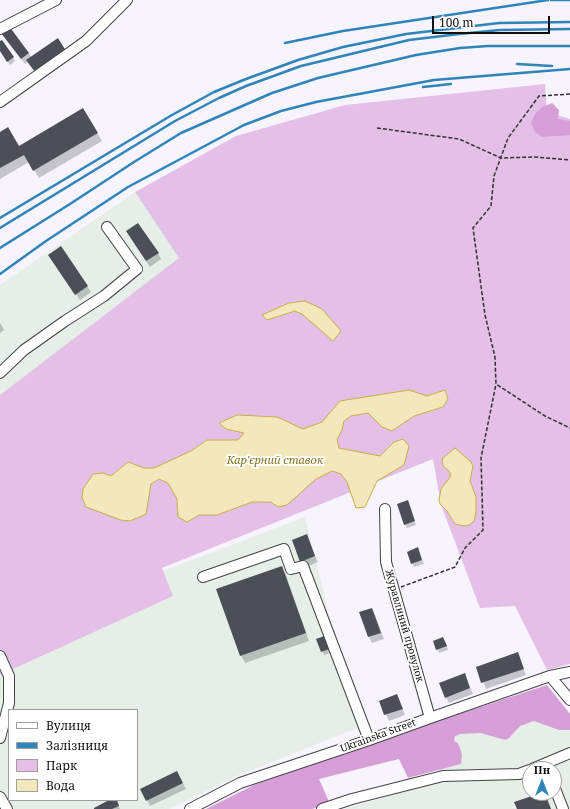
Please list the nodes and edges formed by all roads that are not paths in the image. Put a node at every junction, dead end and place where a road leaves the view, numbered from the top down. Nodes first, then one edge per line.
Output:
1 (56, 0) edge
2 (127, 0) edge
3 (0, 29) edge
4 (0, 102) edge
5 (108, 227) dead end
6 (0, 373) edge
7 (386, 509) dead end
8 (203, 577) dead end
9 (0, 656) edge
10 (570, 672) edge
11 (550, 676) junction
12 (570, 700) edge
13 (430, 718) junction
14 (0, 738) edge
15 (369, 740) junction
16 (570, 753) edge
17 (555, 761) edge
18 (522, 773) edge
19 (0, 797) edge
20 (7, 809) edge
21 (190, 809) edge
22 (322, 809) edge

1 - 3 street
2 - 4 street
5 - 6 street
7 - 13 street, Журавлиний провулок
8 - 15 street
9 - 14 street
10 - 11 street, Ukrainska Street
11 - 12 street
11 - 13 street, Ukrainska Street
13 - 15 street, Ukrainska Street
15 - 21 street, Ukrainska Street
16 - 17 street
18 - 22 street
19 - 20 street

